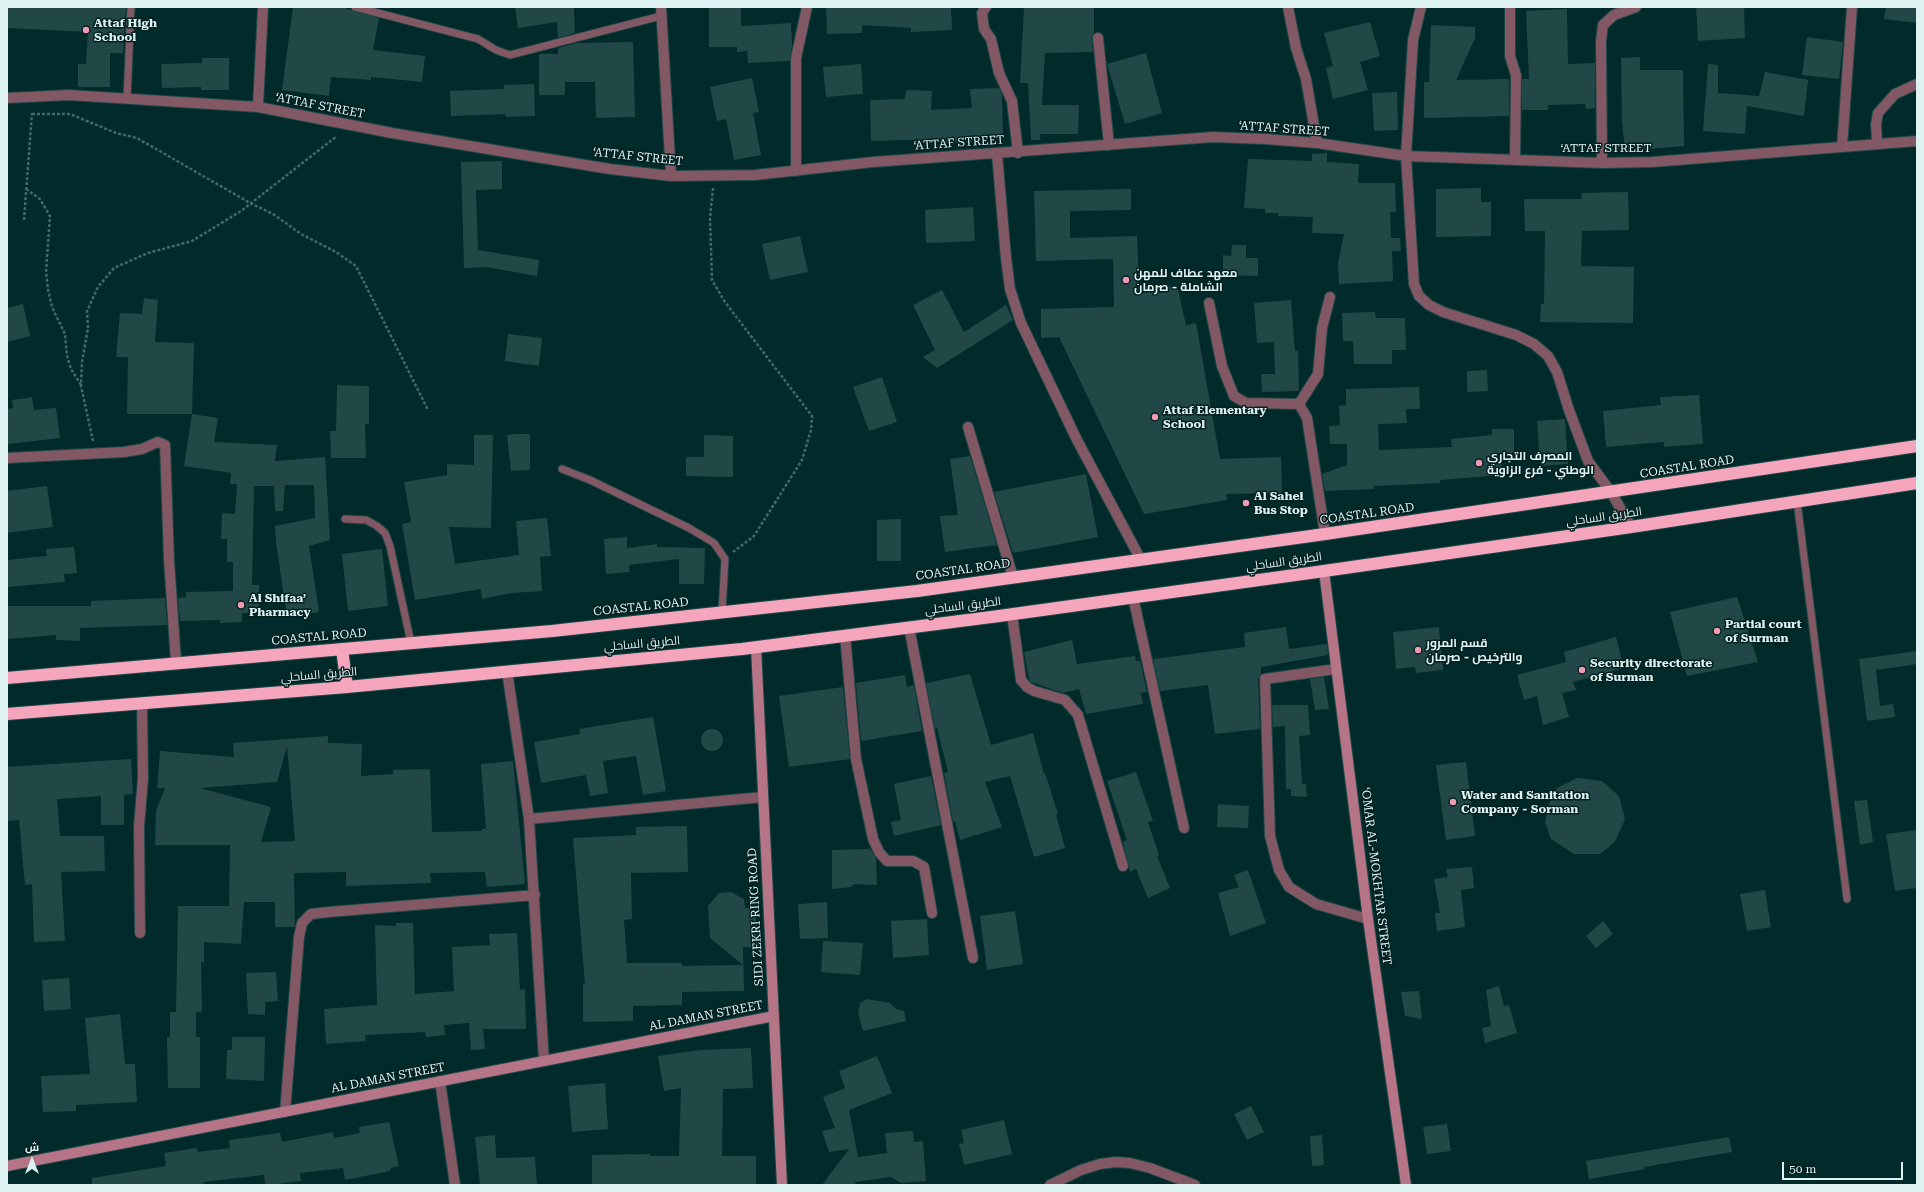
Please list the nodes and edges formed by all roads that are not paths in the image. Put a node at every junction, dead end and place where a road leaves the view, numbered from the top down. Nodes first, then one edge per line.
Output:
1 (132, 7) edge
2 (263, 7) edge
3 (355, 7) edge
4 (807, 7) edge
5 (986, 7) edge
6 (1288, 7) edge
7 (1421, 7) edge
8 (1510, 7) edge
9 (1636, 7) edge
10 (1852, 7) edge
11 (661, 11) edge
12 (1098, 38) dead end
13 (1917, 84) edge
14 (7, 98) edge
15 (127, 99) junction
16 (258, 107) junction
17 (1917, 141) edge
18 (1317, 143) junction
19 (1877, 143) junction
20 (1109, 145) junction
21 (1842, 147) junction
22 (1018, 152) junction
23 (997, 154) junction
24 (1406, 156) junction
25 (1515, 160) junction
26 (1602, 163) junction
27 (796, 171) junction
28 (671, 176) junction
29 (1330, 297) dead end
30 (1209, 303) dead end
31 (1299, 404) junction
32 (968, 427) dead end
33 (1917, 446) edge
34 (7, 458) edge
35 (562, 469) dead end
36 (1917, 483) edge
37 (1611, 492) junction
38 (1797, 501) junction
39 (345, 518) dead end
40 (1631, 527) junction
41 (1325, 534) junction
42 (1142, 560) junction
43 (1324, 571) junction
44 (1013, 577) junction
45 (1133, 598) junction
46 (722, 612) junction
47 (1012, 614) junction
48 (909, 627) junction
49 (845, 635) junction
50 (411, 643) junction
51 (756, 647) junction
52 (342, 649) junction
53 (176, 662) junction
54 (1336, 669) junction
55 (507, 671) junction
56 (7, 678) edge
57 (347, 687) junction
58 (142, 704) junction
59 (7, 714) edge
60 (763, 798) junction
61 (529, 819) junction
62 (1184, 828) dead end
63 (1123, 866) dead end
64 (534, 895) junction
65 (1847, 899) dead end
66 (932, 913) dead end
67 (1368, 919) junction
68 (140, 933) dead end
69 (973, 958) dead end
70 (774, 1016) junction
71 (544, 1061) junction
72 (440, 1081) junction
73 (285, 1112) junction
74 (7, 1166) edge
75 (456, 1185) edge
76 (782, 1185) edge
77 (1050, 1185) edge
78 (1195, 1185) edge
79 (1406, 1185) edge

1 - 15 lane
2 - 16 street
3 - 11 lane
4 - 27 street
5 - 22 street
6 - 18 street
7 - 24 street
8 - 25 street
9 - 26 street
10 - 21 street
11 - 28 street
12 - 20 street
13 - 19 street
14 - 15 street, ‘ATTAF STREET
15 - 16 street, ‘ATTAF STREET
16 - 28 street, ‘ATTAF STREET
17 - 19 street, ‘ATTAF STREET
18 - 20 street, ‘ATTAF STREET
18 - 24 street, ‘ATTAF STREET
19 - 21 street, ‘ATTAF STREET
20 - 22 street, ‘ATTAF STREET
21 - 26 street, ‘ATTAF STREET
22 - 23 street, ‘ATTAF STREET
23 - 27 street, ‘ATTAF STREET
23 - 42 street
24 - 25 street, ‘ATTAF STREET
24 - 37 street
25 - 26 street, ‘ATTAF STREET
27 - 28 street, ‘ATTAF STREET
29 - 31 street
30 - 31 street
31 - 41 street
32 - 44 street
33 - 37 highway, COASTAL ROAD
34 - 53 street
35 - 46 lane
36 - 38 highway, الطريق الساحلي
37 - 40 street
37 - 41 highway, COASTAL ROAD
38 - 40 highway, الطريق الساحلي
38 - 65 lane
39 - 50 lane
40 - 43 highway, الطريق الساحلي
41 - 42 highway, COASTAL ROAD
42 - 44 highway, COASTAL ROAD
43 - 45 highway, الطريق الساحلي
43 - 54 street, ‘OMAR AL-MOKHTAR STREET
44 - 46 highway, COASTAL ROAD
45 - 47 highway, الطريق الساحلي
45 - 62 street
46 - 50 highway, COASTAL ROAD
47 - 48 highway, الطريق الساحلي
47 - 63 street
48 - 49 highway, الطريق الساحلي
48 - 69 street
49 - 51 highway, الطريق الساحلي
49 - 66 street
50 - 52 highway, COASTAL ROAD
51 - 55 highway, الطريق الساحلي
51 - 60 street, SIDI ZEKRI RING ROAD
52 - 53 highway, COASTAL ROAD
52 - 57 highway
53 - 56 highway, COASTAL ROAD
54 - 67 street, ‘OMAR AL-MOKHTAR STREET
54 - 67 street
55 - 57 highway, الطريق الساحلي
55 - 61 street
57 - 58 highway, الطريق الساحلي
58 - 59 highway, الطريق الساحلي
58 - 68 street
60 - 61 street
60 - 70 street, SIDI ZEKRI RING ROAD
61 - 64 street
64 - 71 street
64 - 73 street
67 - 79 street, ‘OMAR AL-MOKHTAR STREET
70 - 71 street, AL DAMAN STREET
70 - 76 street, SIDI ZEKRI RING ROAD
71 - 72 street, AL DAMAN STREET
72 - 73 street, AL DAMAN STREET
72 - 75 street
73 - 74 street, AL DAMAN STREET
77 - 78 street

